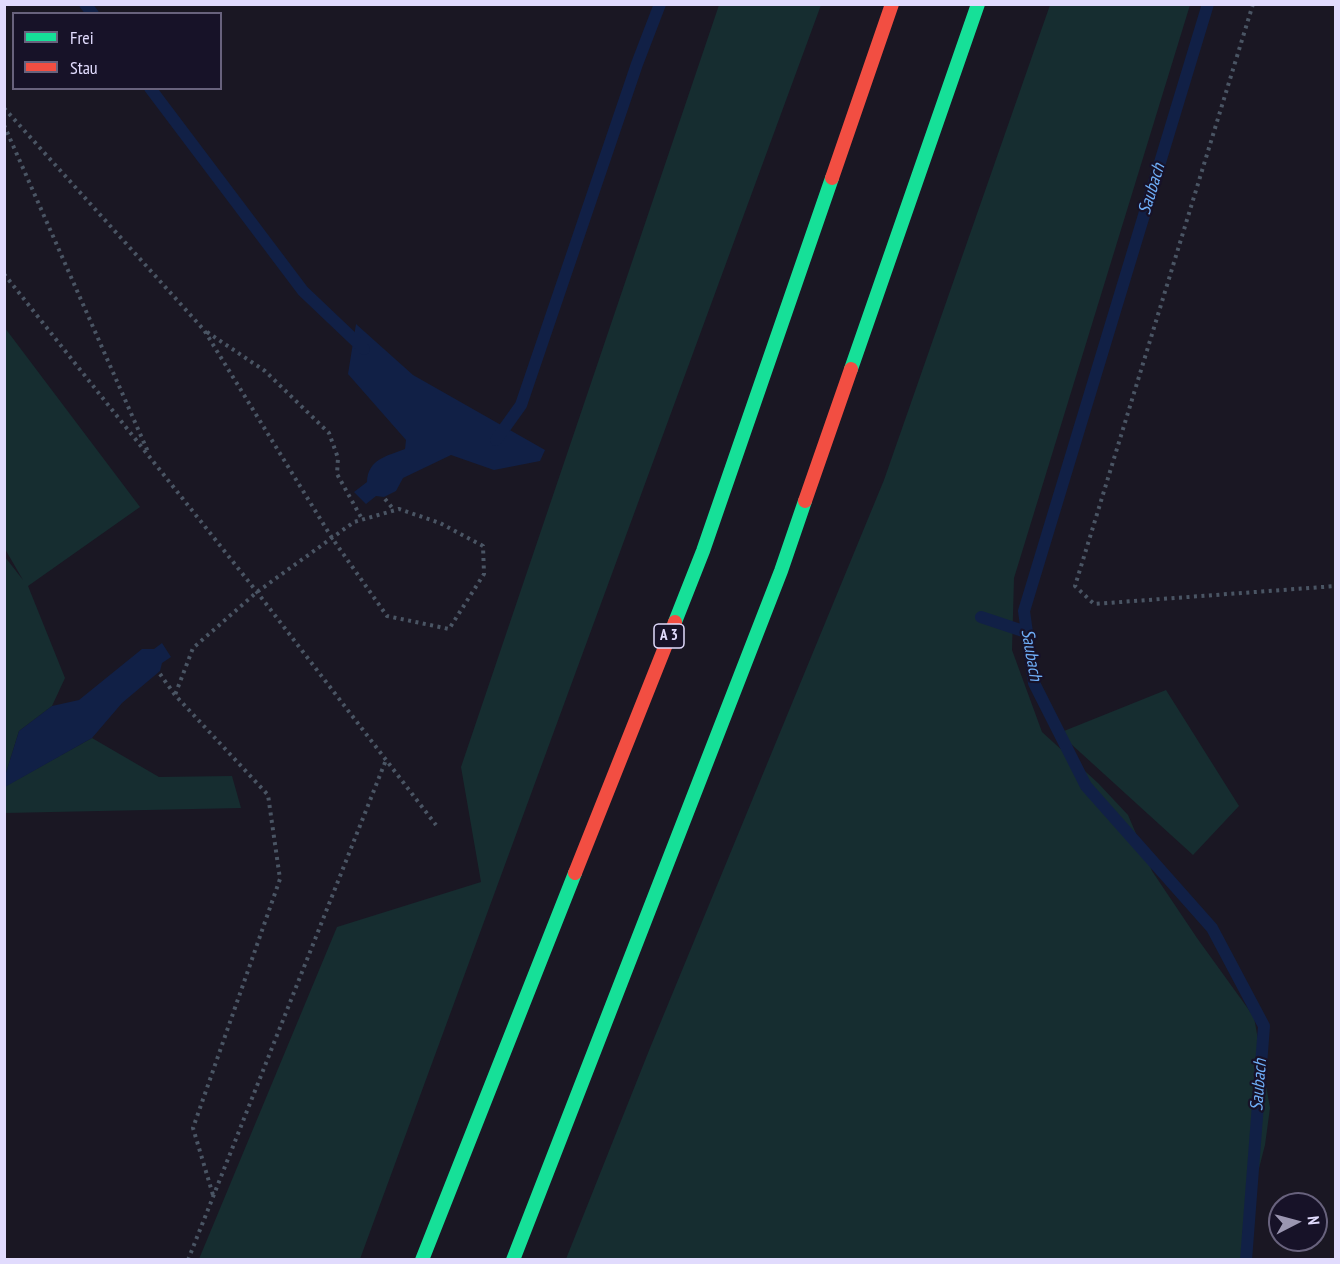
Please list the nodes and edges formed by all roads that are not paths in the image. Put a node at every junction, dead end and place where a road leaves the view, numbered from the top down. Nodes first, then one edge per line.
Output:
1 (892, 4) edge
2 (978, 4) edge
3 (422, 1260) edge
4 (513, 1260) edge

1 - 3 highway, A 3
2 - 4 highway

